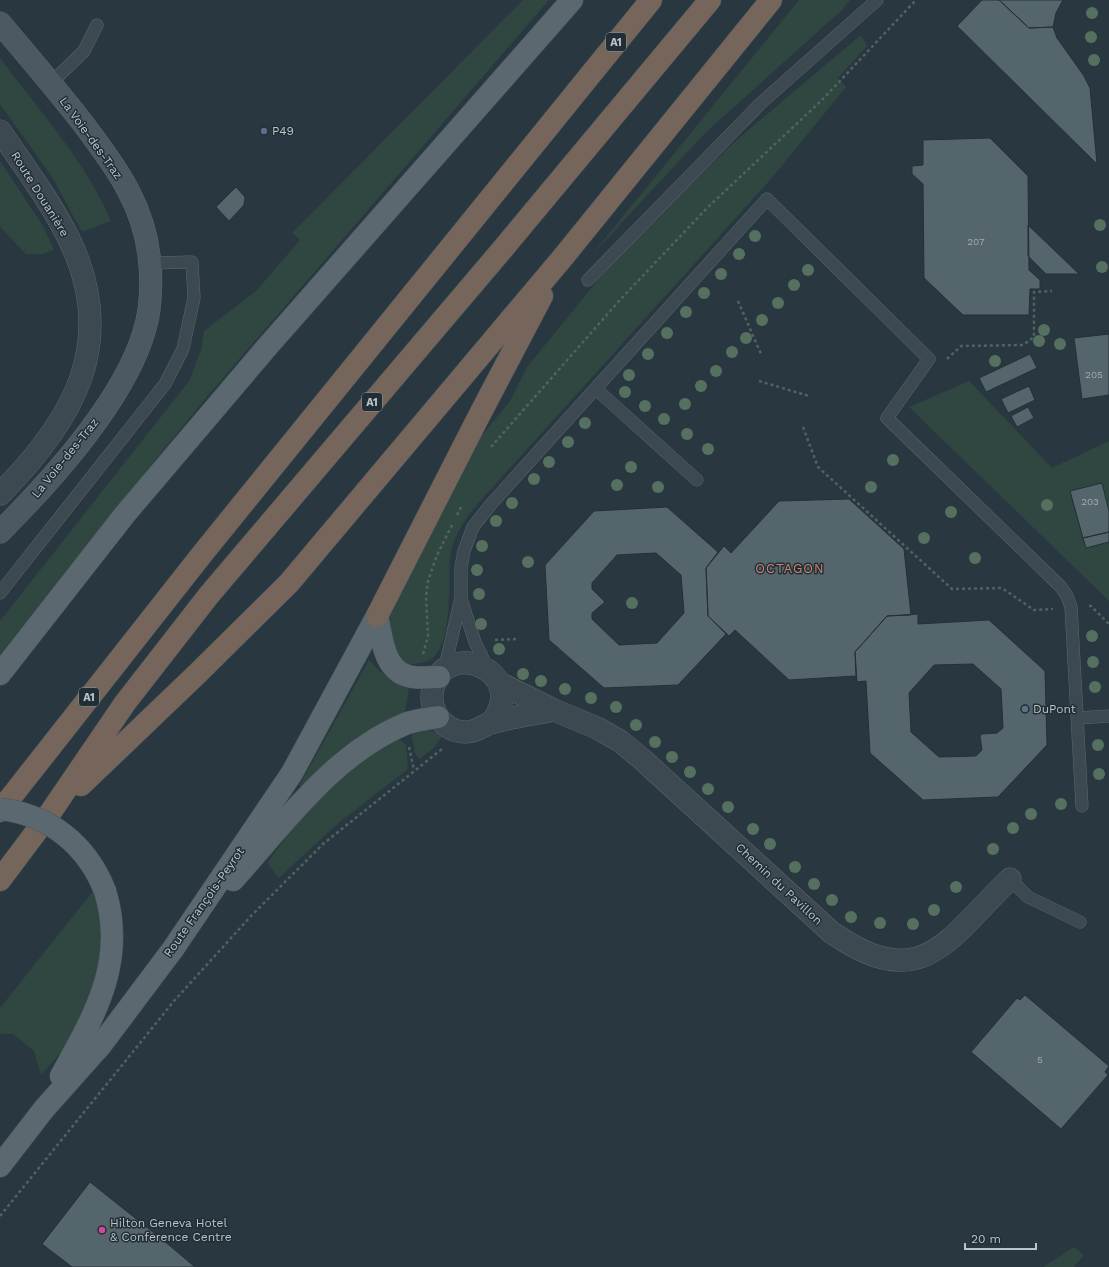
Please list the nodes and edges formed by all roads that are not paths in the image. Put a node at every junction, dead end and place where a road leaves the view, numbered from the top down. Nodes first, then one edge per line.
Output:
1 (572, 0) edge
2 (637, 0) edge
3 (651, 0) edge
4 (710, 0) edge
5 (771, 0) edge
6 (877, 0) edge
7 (0, 23) edge
8 (97, 25) dead end
9 (51, 83) junction
10 (581, 85) junction
11 (0, 131) edge
12 (564, 256) junction
13 (150, 263) junction
14 (588, 280) dead end
15 (596, 389) junction
16 (697, 480) dead end
17 (0, 494) edge
18 (0, 532) edge
19 (0, 592) edge
20 (461, 598) junction
21 (377, 616) junction
22 (0, 674) edge
23 (441, 674) junction
24 (493, 676) junction
25 (554, 710) junction
26 (1109, 716) edge
27 (438, 717) junction
28 (1078, 718) junction
29 (492, 722) junction
30 (55, 740) junction
31 (0, 797) edge
32 (1082, 806) dead end
33 (0, 810) edge
34 (48, 816) junction
35 (1010, 879) joint
36 (0, 880) edge
37 (1080, 922) dead end
38 (173, 948) junction
39 (44, 1109) junction
40 (0, 1166) edge

1 - 22 main road
2 - 10 highway
3 - 10 highway, A1
4 - 34 highway, A1
5 - 12 highway
6 - 14 lane
7 - 9 main road, La Voie-des-Traz
8 - 9 lane
9 - 13 main road, La Voie-des-Traz
10 - 30 highway, A1
11 - 17 street, Route Douanière
12 - 21 highway
12 - 34 highway
13 - 18 main road, La Voie-des-Traz
13 - 19 lane
15 - 16 lane
15 - 20 lane
15 - 28 lane
20 - 23 lane
20 - 24 lane
21 - 23 main road
21 - 38 main road, Route François-Peyrot
23 - 24 street
23 - 27 street
24 - 25 street, Chemin du Pavillon
24 - 29 street
25 - 29 street
25 - 35 street, Chemin du Pavillon
26 - 28 lane
27 - 29 street
27 - 38 main road
28 - 32 lane
30 - 31 highway
30 - 33 highway, A1
33 - 39 main road, bridge
34 - 36 highway, A1
35 - 37 lane
38 - 39 main road, Route François-Peyrot
39 - 40 main road, Route François-Peyrot

